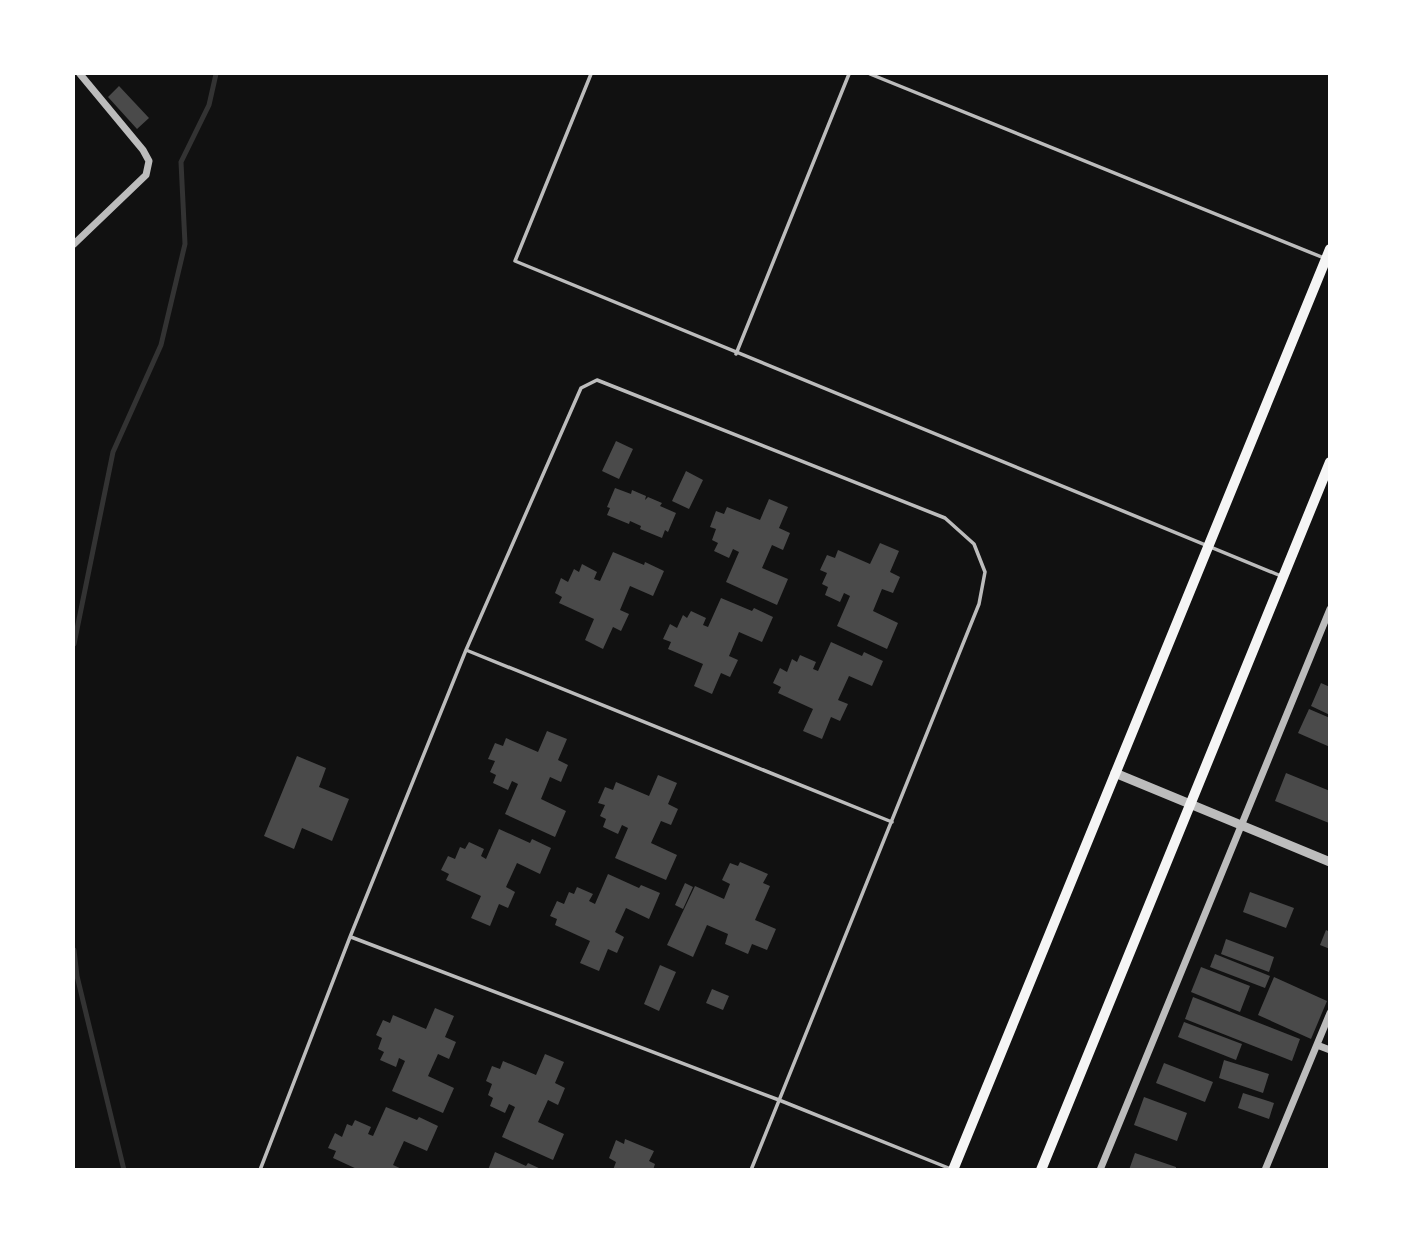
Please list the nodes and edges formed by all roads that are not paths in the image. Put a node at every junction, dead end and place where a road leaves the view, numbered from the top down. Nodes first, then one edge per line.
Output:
1 (80, 74) edge
2 (591, 74) edge
3 (849, 74) edge
4 (870, 74) edge
5 (74, 244) edge
6 (1328, 256) edge
7 (736, 354) junction
8 (1329, 462) edge
9 (1207, 546) junction
10 (1282, 577) junction
11 (1329, 609) edge
12 (466, 650) junction
13 (1115, 773) junction
14 (1190, 804) junction
15 (892, 822) junction
16 (1242, 826) junction
17 (1329, 862) edge
18 (350, 937) junction
19 (1329, 1013) edge
20 (1317, 1045) junction
21 (1329, 1050) edge
22 (779, 1100) junction
23 (260, 1170) edge
24 (751, 1170) edge
25 (953, 1170) edge
26 (1041, 1170) edge
27 (1100, 1170) edge
28 (1265, 1170) edge

1 - 5 street
2 - 7 lane
3 - 7 lane
4 - 6 lane
6 - 9 main road
7 - 9 lane
8 - 10 main road
9 - 10 lane
9 - 13 main road
10 - 14 main road
11 - 16 street
12 - 15 lane
12 - 15 lane
12 - 18 lane
13 - 14 street
13 - 25 main road
14 - 16 street
14 - 26 main road
15 - 22 lane
16 - 17 street
16 - 27 street
18 - 22 lane
18 - 23 lane
19 - 20 street
20 - 21 street
20 - 28 street
22 - 24 lane
22 - 25 lane

